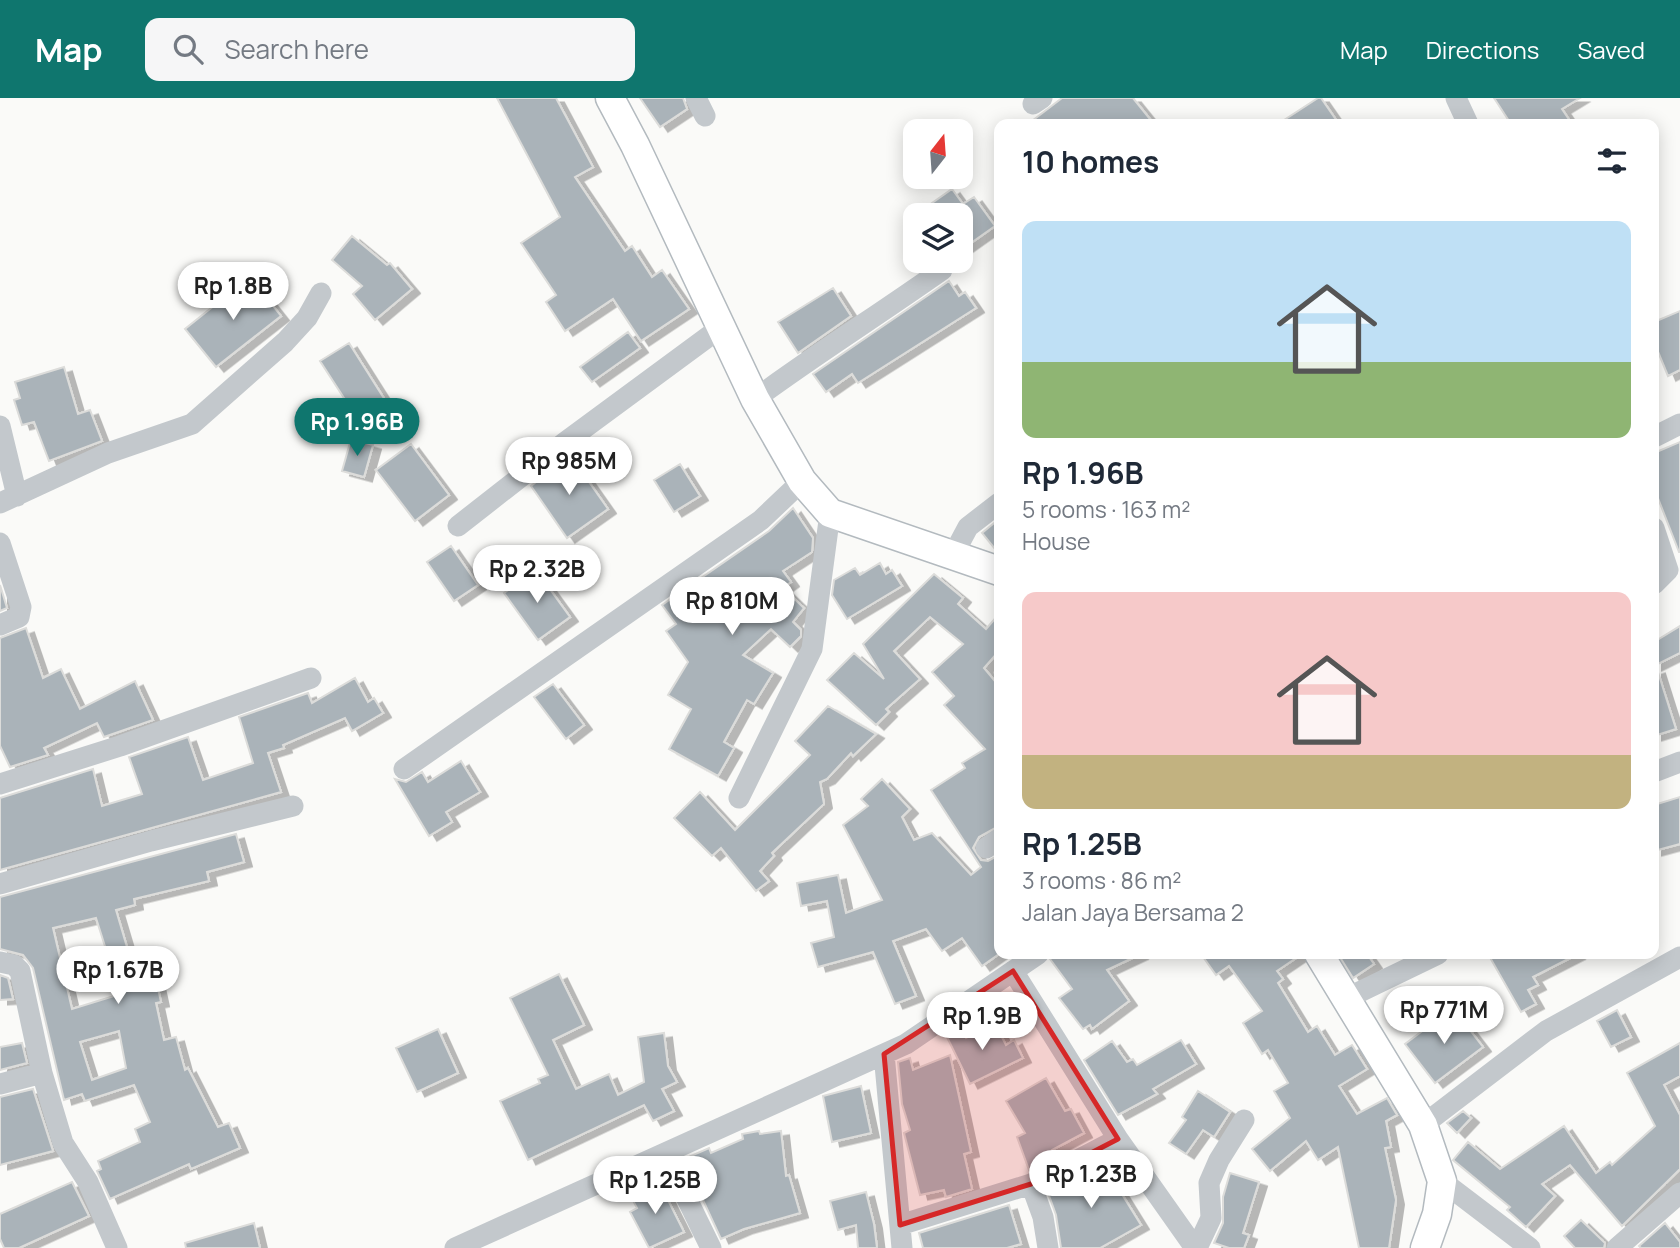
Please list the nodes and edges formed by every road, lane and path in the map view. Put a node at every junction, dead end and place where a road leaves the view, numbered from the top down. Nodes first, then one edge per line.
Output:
1 (610, 98) edge
2 (1456, 98) edge
3 (1466, 119) edge
4 (937, 273) edge
5 (321, 293) dead end
6 (720, 328) junction
7 (755, 399) junction
8 (1680, 424) edge
9 (0, 426) edge
10 (1659, 434) edge
11 (802, 481) junction
12 (8, 500) edge
13 (994, 507) edge
14 (830, 513) junction
15 (458, 526) dead end
16 (0, 543) edge
17 (1659, 543) edge
18 (951, 557) junction
19 (994, 570) edge
20 (1659, 579) edge
21 (0, 625) edge
22 (311, 678) dead end
23 (1680, 762) edge
24 (404, 769) dead end
25 (1659, 770) edge
26 (0, 785) edge
27 (739, 798) dead end
28 (293, 806) dead end
29 (0, 884) edge
30 (1680, 957) edge
31 (1031, 959) edge
32 (1322, 959) edge
33 (1428, 959) edge
34 (0, 962) edge
35 (1013, 971) junction
36 (1345, 999) junction
37 (884, 1054) junction
38 (42, 1073) junction
39 (0, 1084) edge
40 (1244, 1120) dead end
41 (1423, 1125) junction
42 (1118, 1139) junction
43 (665, 1154) junction
44 (1442, 1181) junction
45 (1031, 1184) junction
46 (1680, 1193) edge
47 (900, 1225) junction
48 (117, 1248) edge
49 (455, 1248) edge
50 (711, 1248) edge
51 (902, 1248) edge
52 (1048, 1248) edge
53 (1196, 1248) edge
54 (1425, 1248) edge
55 (1530, 1248) edge
56 (1617, 1248) edge

1 - 6 street
2 - 3 street
4 - 7 street
5 - 12 street
6 - 7 street
6 - 15 street
7 - 11 street
8 - 10 street
9 - 12 street
11 - 14 street
11 - 24 street
13 - 18 street
14 - 18 street
14 - 27 street
16 - 21 street
17 - 20 street
18 - 19 street
22 - 26 street
23 - 25 street
28 - 29 street
30 - 41 street
31 - 35 street
32 - 36 street
33 - 36 street
34 - 38 street
35 - 37 street
35 - 42 street
36 - 41 street
37 - 43 street
37 - 47 street
38 - 39 street
38 - 48 street
40 - 53 street
41 - 44 street
42 - 45 street
42 - 53 street
43 - 49 street
43 - 50 street
44 - 54 street
44 - 55 street
45 - 47 street
45 - 52 street
46 - 56 street
47 - 51 street

